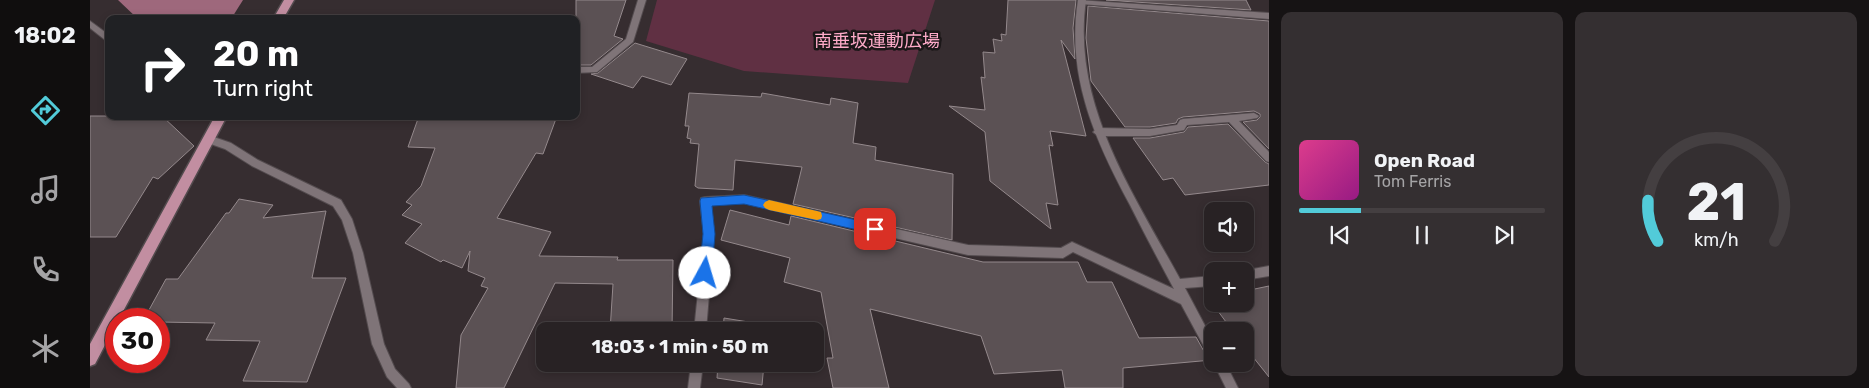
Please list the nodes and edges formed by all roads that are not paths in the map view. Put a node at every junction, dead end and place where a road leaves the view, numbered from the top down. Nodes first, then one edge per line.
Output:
1 (289, 0) edge
2 (642, 0) edge
3 (1081, 1) edge
4 (280, 15) edge
5 (1269, 16) edge
6 (90, 24) edge
7 (105, 37) edge
8 (580, 70) edge
9 (1254, 116) dead end
10 (1231, 118) junction
11 (219, 120) edge
12 (1098, 132) junction
13 (208, 139) junction
14 (1269, 158) edge
15 (1269, 271) edge
16 (1254, 274) edge
17 (1204, 282) edge
18 (1178, 284) junction
19 (1187, 301) junction
20 (701, 322) edge
21 (1204, 334) edge
22 (90, 359) edge
23 (695, 372) edge
24 (1224, 372) edge
25 (405, 388) edge
26 (694, 388) edge
27 (1232, 388) edge

1 - 4 main road
2 - 8 street
3 - 5 street
3 - 12 street
6 - 7 street
9 - 10 street
10 - 12 street
10 - 14 street
11 - 13 main road
12 - 18 street
13 - 22 main road
13 - 25 street
15 - 16 street
17 - 18 street
18 - 19 street
19 - 20 street
19 - 21 street
23 - 26 street
24 - 27 street

